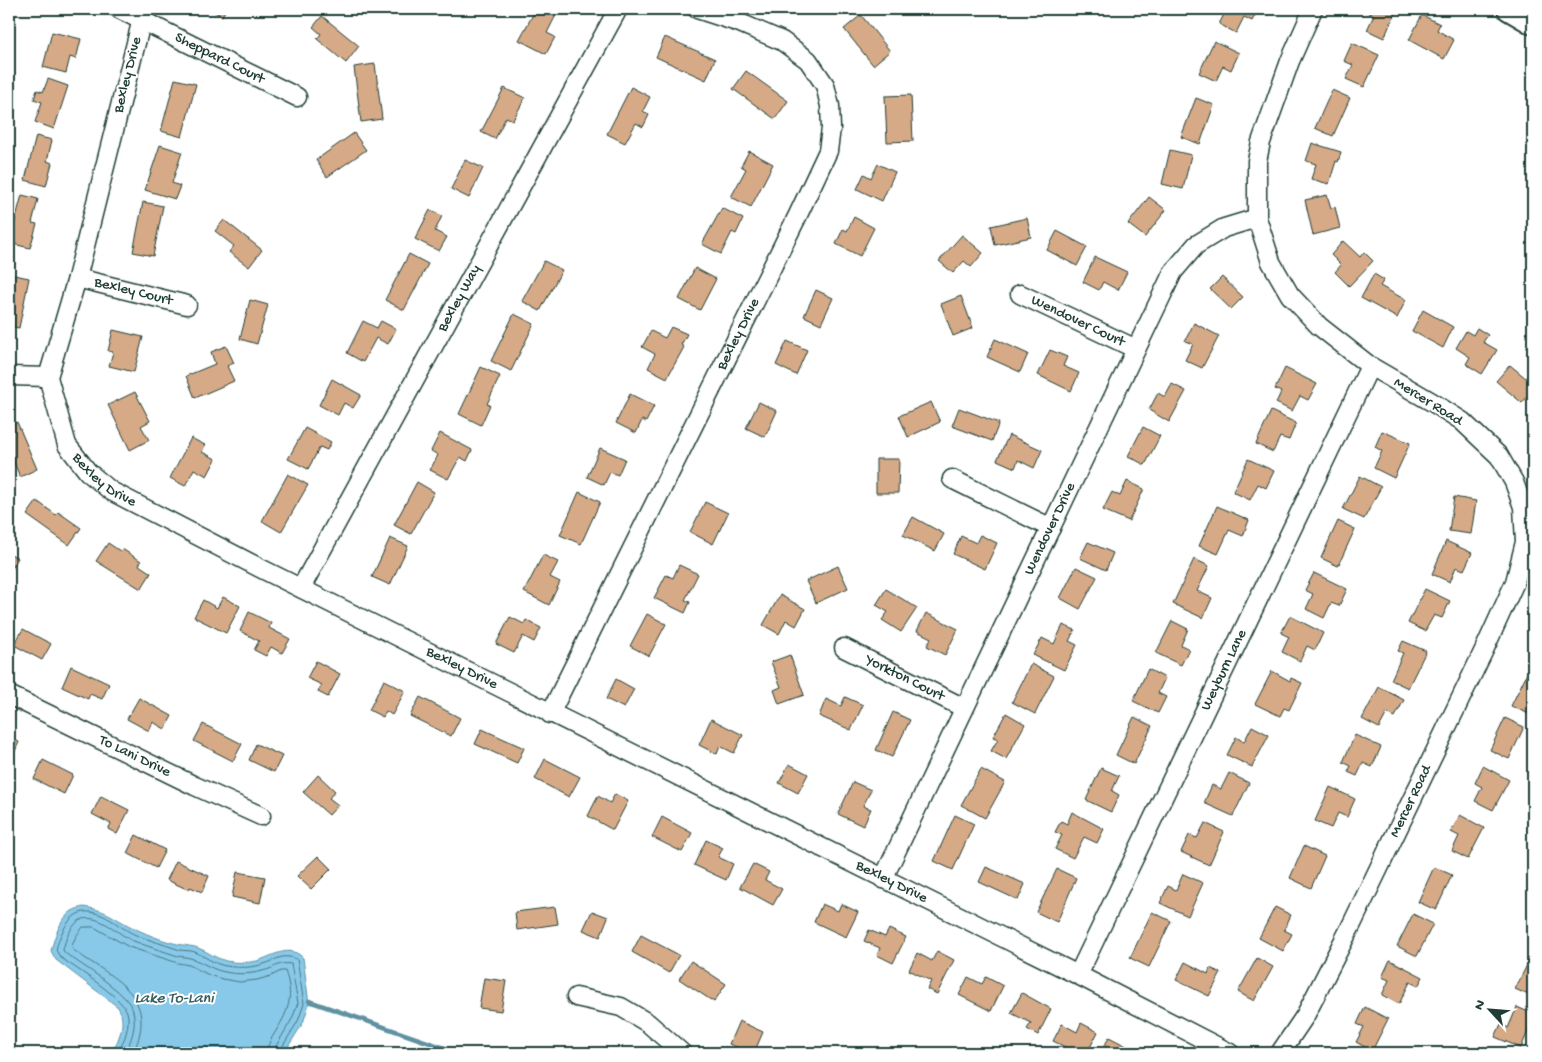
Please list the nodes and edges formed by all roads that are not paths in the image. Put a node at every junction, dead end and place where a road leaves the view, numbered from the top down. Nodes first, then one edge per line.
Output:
1 (119, 9) edge
2 (618, 9) edge
3 (697, 9) edge
4 (1313, 9) edge
5 (1509, 9) edge
6 (145, 14) edge
7 (1533, 23) edge
8 (297, 96) dead end
9 (1257, 218) junction
10 (77, 278) junction
11 (1020, 294) dead end
12 (187, 305) dead end
13 (1136, 349) junction
14 (1370, 366) junction
15 (9, 376) edge
16 (48, 377) junction
17 (952, 479) dead end
18 (1051, 528) junction
19 (301, 588) junction
20 (844, 648) dead end
21 (9, 695) edge
22 (964, 708) junction
23 (550, 714) junction
24 (261, 816) dead end
25 (883, 879) junction
26 (1078, 975) junction
27 (576, 997) dead end
28 (682, 1053) edge
29 (1230, 1053) edge
30 (1280, 1053) edge

1 - 6 street, Sheppard Court
2 - 19 street, Bexley Way
3 - 23 street, Bexley Drive
4 - 9 street, Mercer Road
5 - 7 main road
6 - 8 street, Sheppard Court
6 - 10 street, Bexley Drive
9 - 13 street, Wendover Drive
9 - 14 street, Mercer Road
10 - 12 street, Bexley Court
10 - 16 street, Bexley Drive
11 - 13 street, Wendover Court
13 - 18 street, Wendover Drive
14 - 26 street, Weyburn Lane
14 - 30 street, Mercer Road
15 - 16 street
16 - 19 street, Bexley Drive
17 - 18 street
18 - 22 street, Wendover Drive
19 - 23 street, Bexley Drive
20 - 22 street, Yorkton Court
21 - 24 street, To Lani Drive
22 - 25 street, Wendover Drive
23 - 25 street, Bexley Drive
25 - 26 street, Bexley Drive
26 - 29 street, Bexley Drive
27 - 28 street

